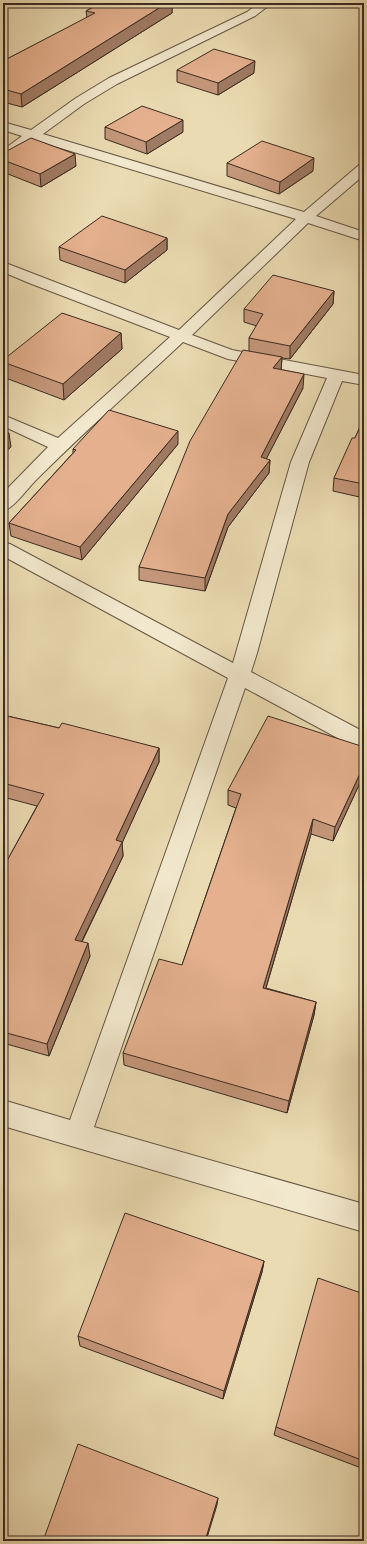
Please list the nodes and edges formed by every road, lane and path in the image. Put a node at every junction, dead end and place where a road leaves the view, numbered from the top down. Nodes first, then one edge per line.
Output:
1 (266, 3) edge
2 (3, 126) edge
3 (33, 134) junction
4 (3, 156) edge
5 (364, 168) edge
6 (306, 217) junction
7 (364, 237) edge
8 (3, 266) edge
9 (181, 336) junction
10 (336, 374) junction
11 (364, 380) edge
12 (3, 420) edge
13 (60, 446) junction
14 (3, 505) edge
15 (3, 548) edge
16 (238, 676) junction
17 (364, 742) edge
18 (3, 1114) edge
19 (78, 1135) junction
20 (364, 1218) edge

1 - 3 street
2 - 3 street
3 - 4 street
3 - 6 street
5 - 6 street
6 - 7 street
6 - 9 street
8 - 9 street
9 - 10 street
9 - 13 street
10 - 11 street
10 - 16 street
12 - 13 street
13 - 14 street
15 - 16 street
16 - 17 street
16 - 19 street
18 - 19 street
19 - 20 street

